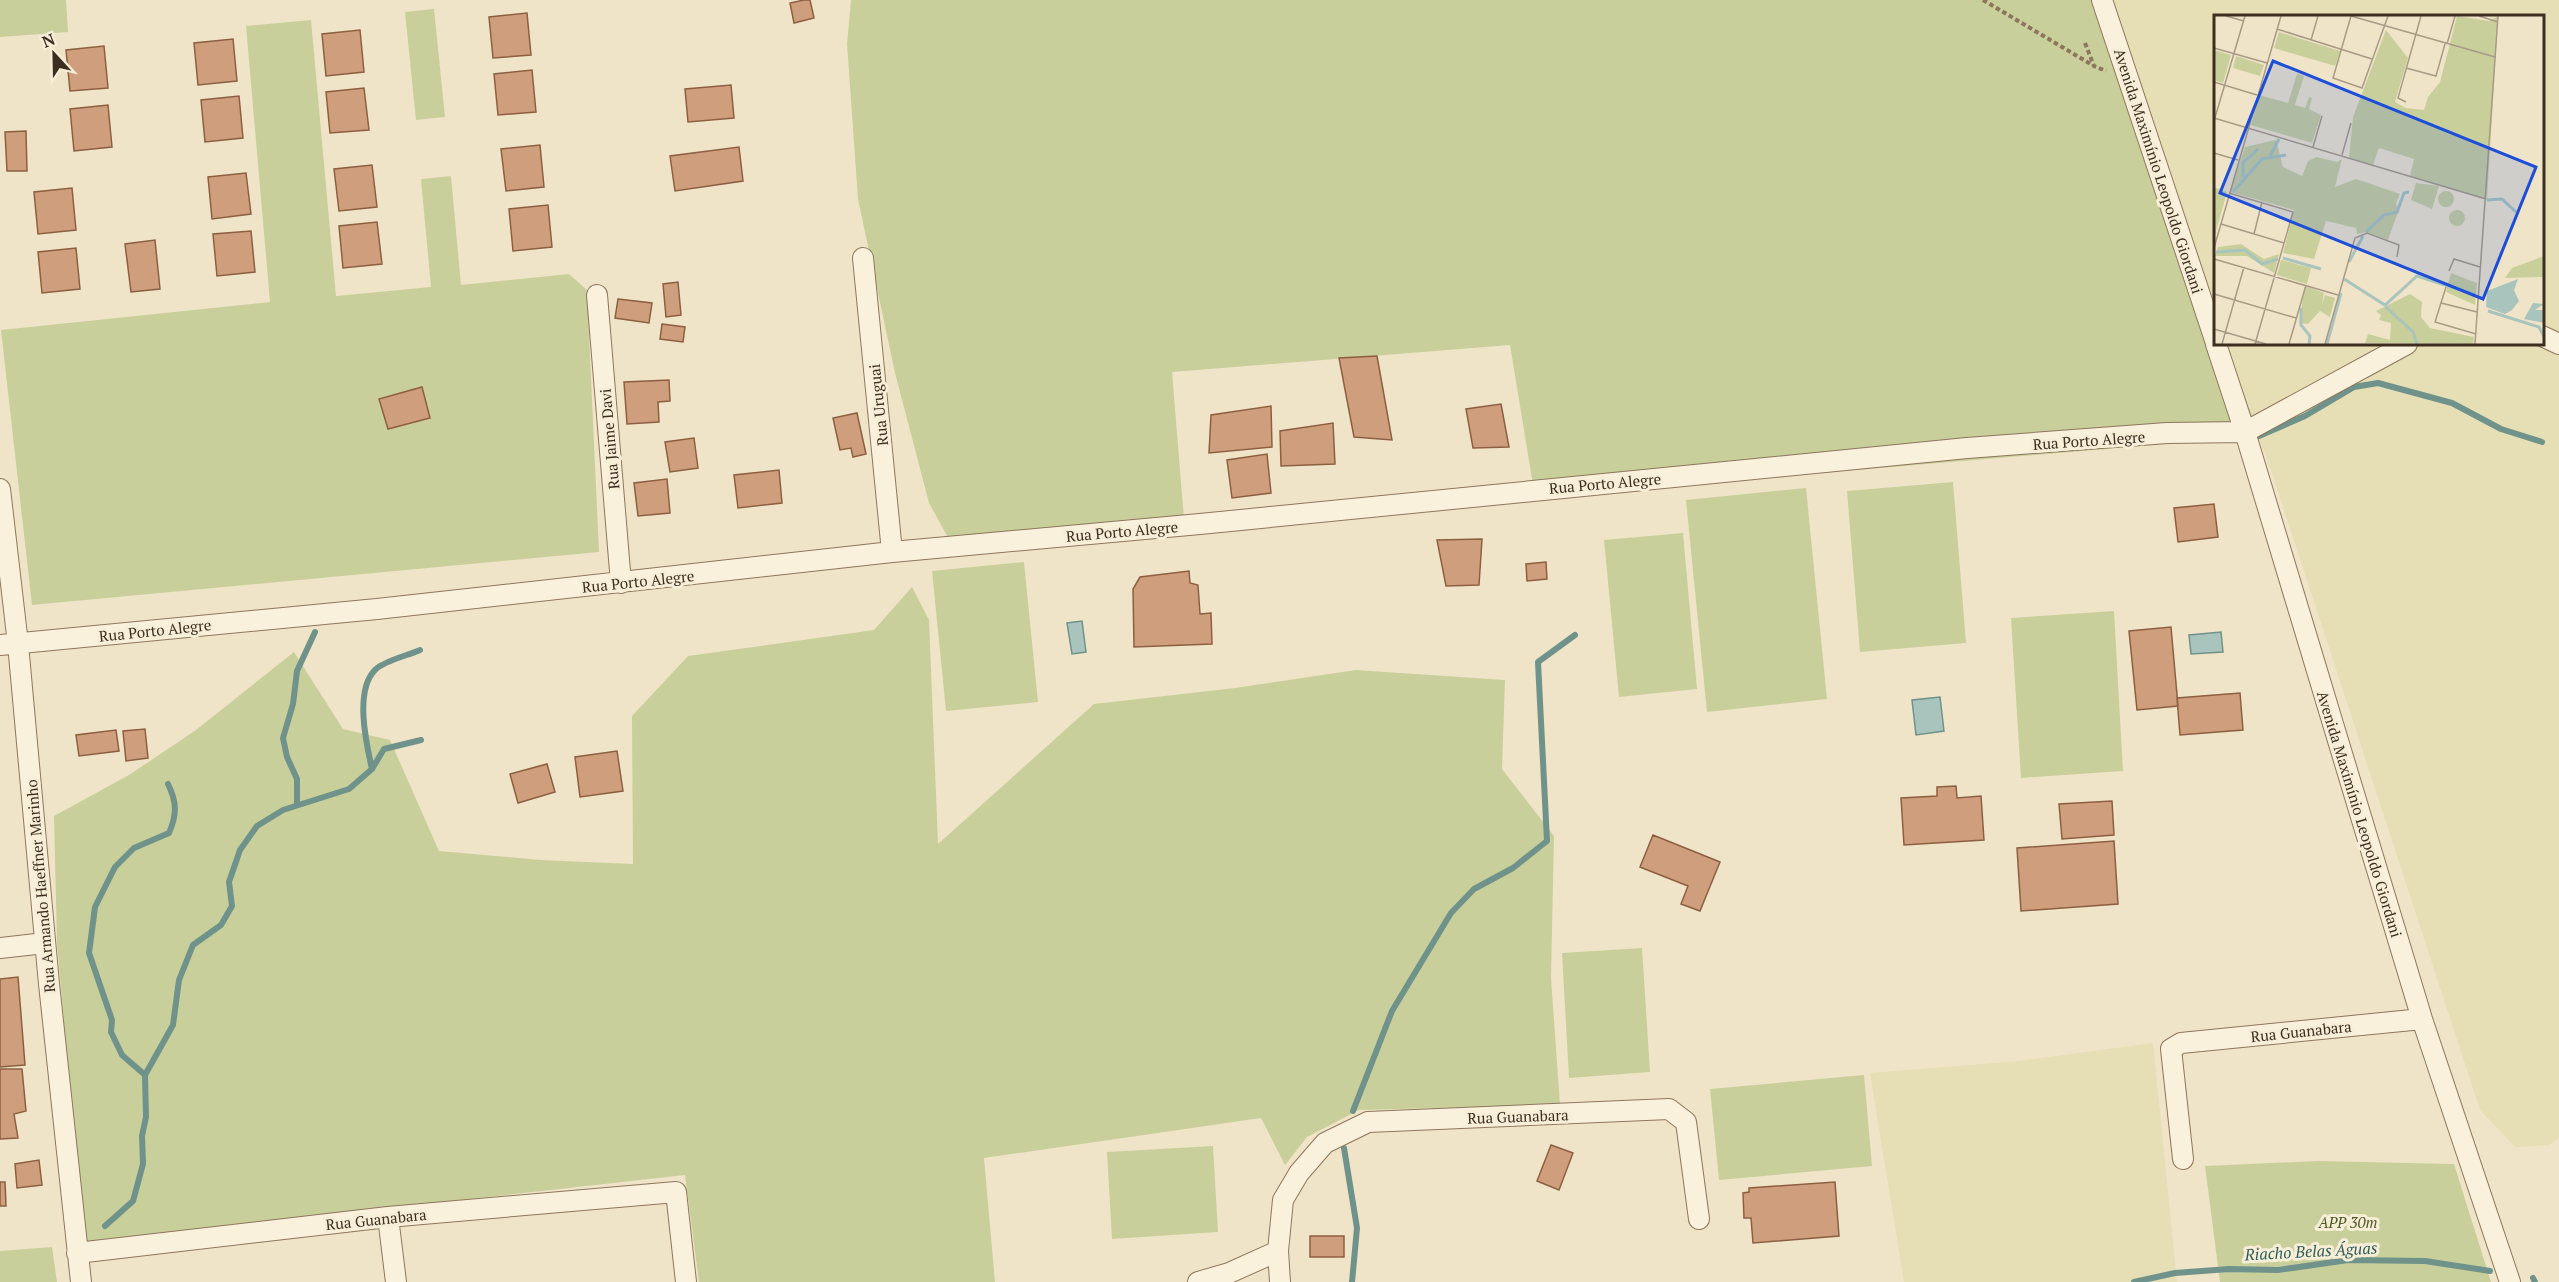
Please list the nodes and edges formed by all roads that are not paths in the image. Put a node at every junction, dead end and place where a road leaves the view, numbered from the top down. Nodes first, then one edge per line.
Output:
1 (2102, 0) edge
2 (863, 258) dead end
3 (597, 295) dead end
4 (2214, 337) edge
5 (2544, 337) edge
6 (2559, 344) edge
7 (2217, 345) edge
8 (2405, 345) edge
9 (2245, 432) junction
10 (0, 489) edge
11 (892, 552) junction
12 (621, 583) junction
13 (9, 645) edge
14 (45, 943) junction
15 (0, 948) edge
16 (2422, 1019) junction
17 (2183, 1159) dead end
18 (388, 1217) junction
19 (1699, 1219) dead end
20 (1278, 1251) junction
21 (77, 1253) junction
22 (81, 1282) edge
23 (396, 1282) edge
24 (686, 1282) edge
25 (1198, 1282) edge
26 (1280, 1282) edge
27 (2510, 1282) edge

1 - 4 street, Avenida Maximínio Leopoldo Giordani
2 - 11 street, Rua Uruguai
3 - 12 street, Rua Jaime Davi
5 - 6 street
7 - 9 street, Avenida Maximínio Leopoldo Giordani
8 - 9 street
9 - 11 street, Rua Porto Alegre
9 - 16 street, Avenida Maximínio Leopoldo Giordani
10 - 13 street, Rua Armando Haeffner Marinho
11 - 12 street, Rua Porto Alegre
12 - 13 street, Rua Porto Alegre
13 - 14 street, Rua Armando Haeffner Marinho
14 - 15 street
14 - 21 street, Rua Armando Haeffner Marinho
16 - 17 street, Rua Guanabara
16 - 27 street, Avenida Maximínio Leopoldo Giordani
18 - 21 street, Rua Guanabara
18 - 23 street
18 - 24 street, Rua Guanabara
19 - 20 street, Rua Guanabara
20 - 25 street
20 - 26 street
21 - 22 street, Rua Armando Haeffner Marinho

